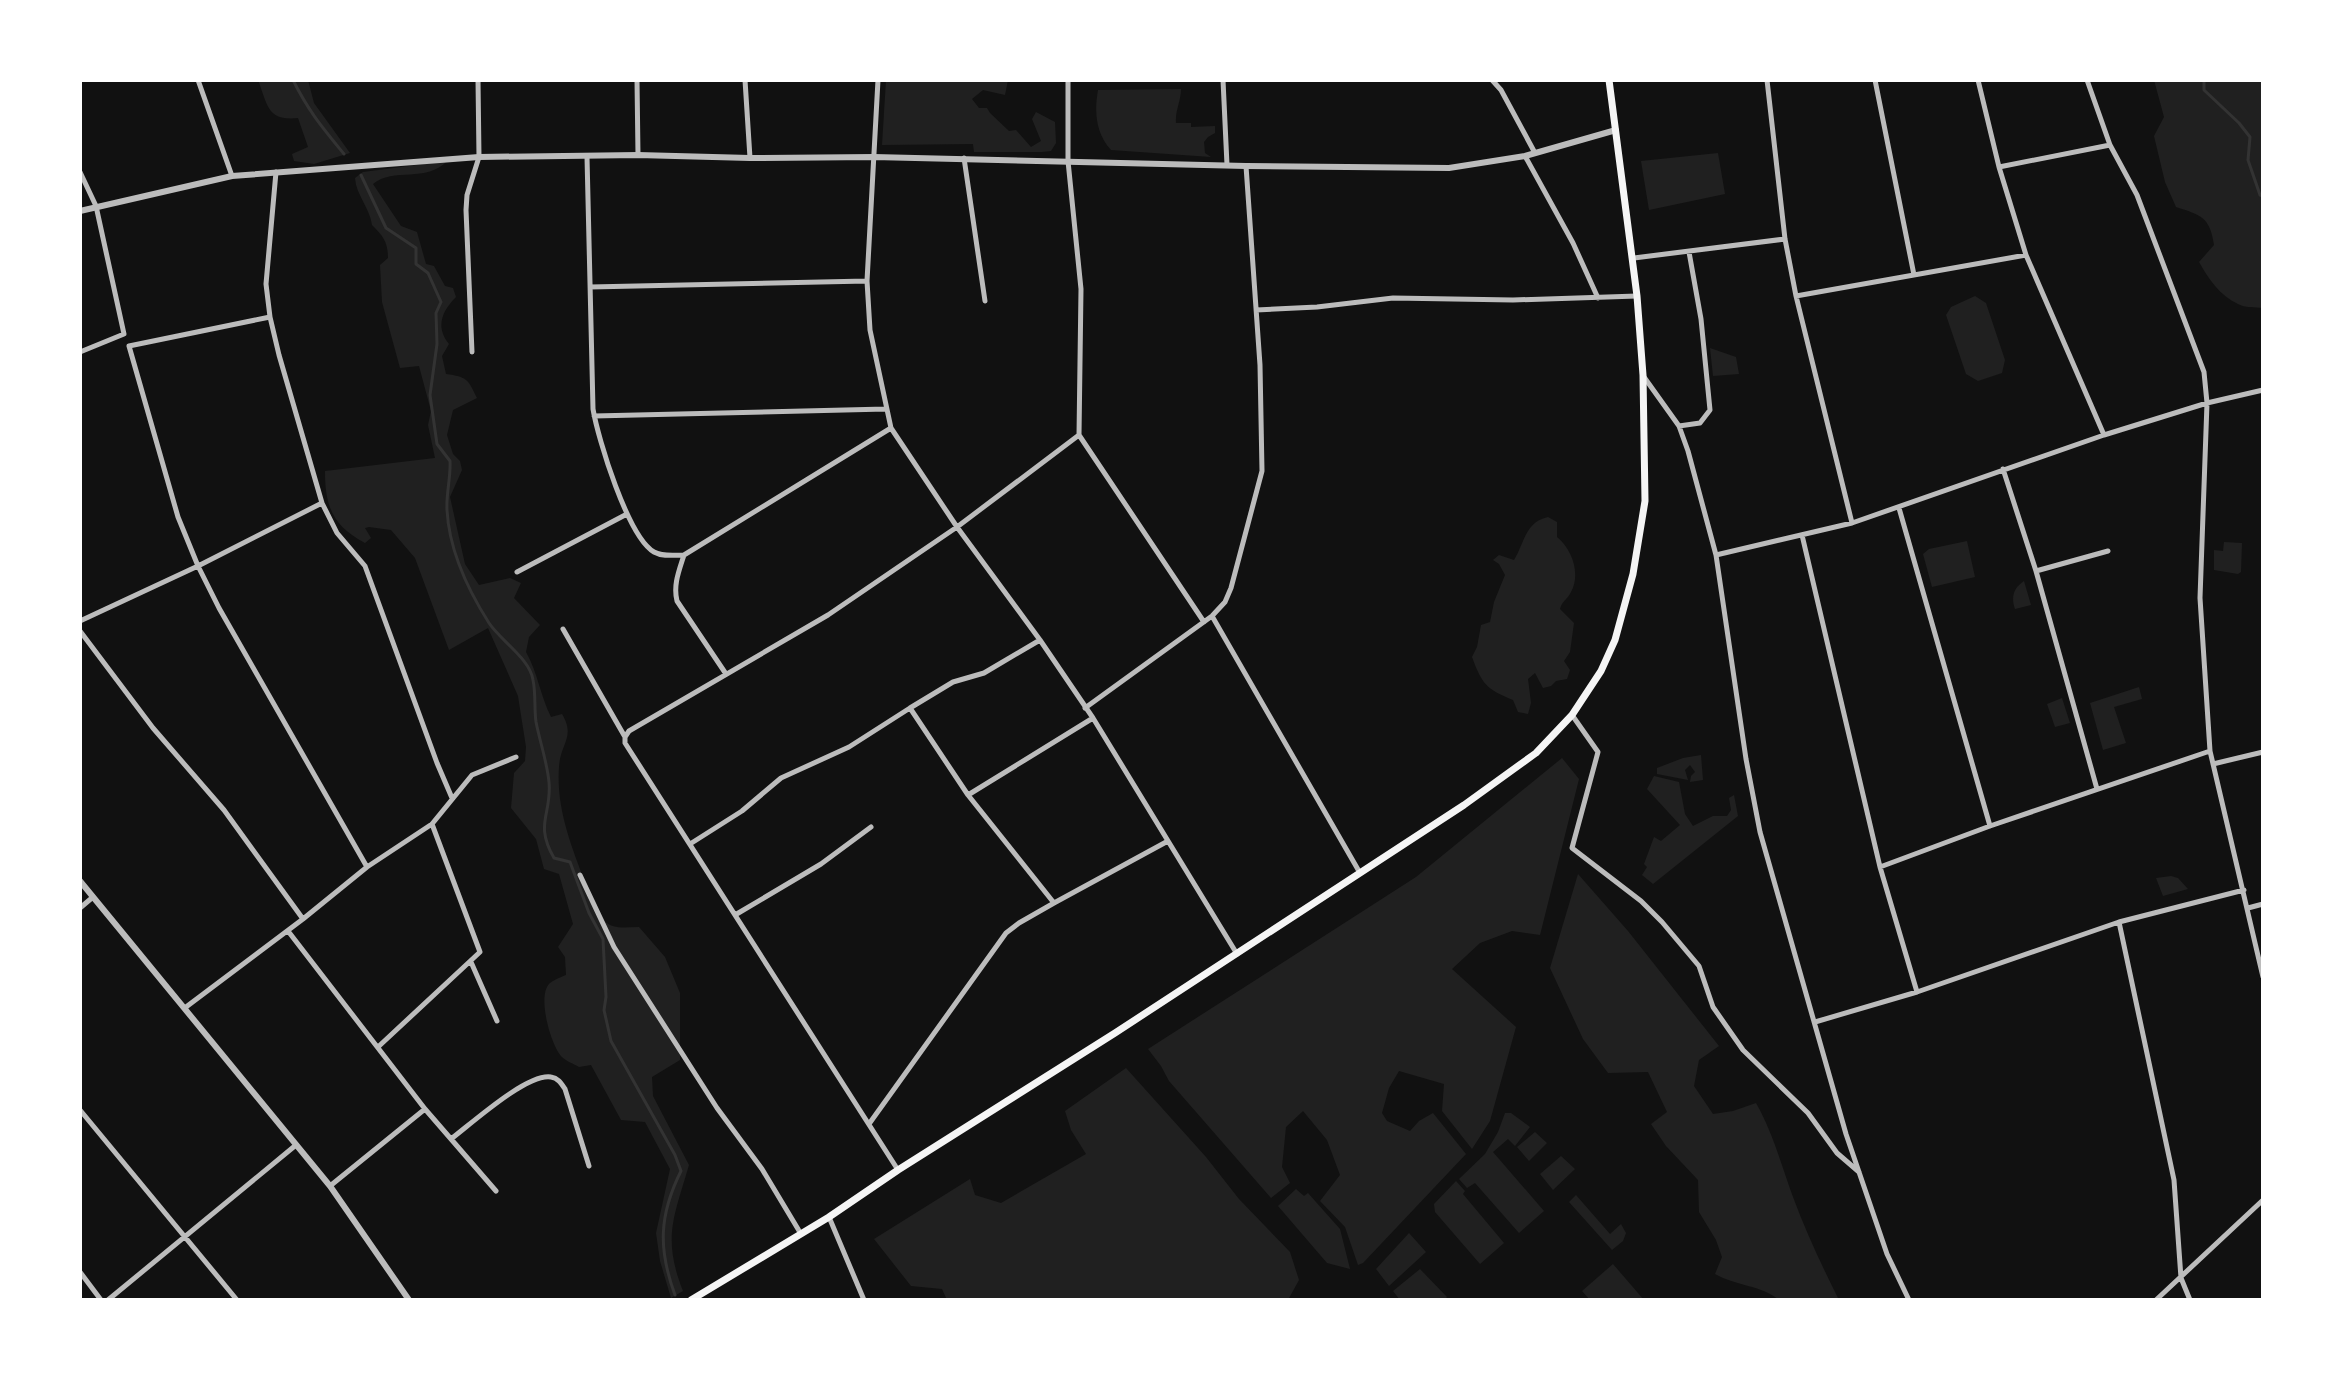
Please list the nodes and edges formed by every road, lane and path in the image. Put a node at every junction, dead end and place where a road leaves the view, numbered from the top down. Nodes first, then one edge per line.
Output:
1 (198, 80) edge
2 (478, 80) edge
3 (637, 80) edge
4 (745, 80) edge
5 (878, 80) edge
6 (1068, 80) edge
7 (1223, 80) edge
8 (1492, 80) edge
9 (1609, 80) edge
10 (1767, 80) edge
11 (1875, 80) edge
12 (1978, 80) edge
13 (2087, 80) edge
14 (1616, 130) junction
15 (2110, 145) junction
16 (1535, 153) junction
17 (638, 155) junction
18 (1525, 156) junction
19 (479, 157) junction
20 (587, 157) junction
21 (874, 157) junction
22 (750, 158) junction
23 (964, 158) junction
24 (1068, 161) junction
25 (1227, 165) junction
26 (1246, 166) junction
27 (1999, 167) junction
28 (80, 172) edge
29 (276, 172) junction
30 (232, 176) junction
31 (96, 206) junction
32 (80, 211) edge
33 (1785, 239) junction
34 (1689, 252) junction
35 (2026, 255) junction
36 (1634, 258) junction
37 (1914, 275) junction
38 (867, 281) junction
39 (590, 287) junction
40 (1637, 296) junction
41 (1796, 296) junction
42 (1598, 298) junction
43 (985, 301) dead end
44 (1256, 310) junction
45 (270, 317) junction
46 (124, 334) junction
47 (129, 346) junction
48 (80, 352) edge
49 (472, 352) dead end
50 (1643, 375) junction
51 (2263, 390) edge
52 (2207, 403) junction
53 (886, 409) junction
54 (594, 416) junction
55 (1679, 426) junction
56 (891, 428) junction
57 (1079, 435) junction
58 (2104, 435) junction
59 (2003, 469) junction
60 (322, 503) junction
61 (1899, 508) junction
62 (627, 514) junction
63 (1852, 523) junction
64 (957, 527) junction
65 (1802, 535) junction
66 (2108, 551) dead end
67 (684, 555) junction
68 (1716, 555) junction
69 (198, 566) junction
70 (2036, 571) junction
71 (517, 572) dead end
72 (1212, 616) junction
73 (80, 621) edge
74 (1204, 622) junction
75 (563, 629) dead end
76 (80, 631) edge
77 (1040, 640) junction
78 (726, 674) junction
79 (910, 708) junction
80 (1085, 708) junction
81 (1572, 715) junction
82 (1093, 718) junction
83 (625, 737) junction
84 (2210, 751) junction
85 (2263, 752) edge
86 (516, 757) dead end
87 (2213, 764) junction
88 (2097, 789) junction
89 (968, 795) junction
90 (452, 798) junction
91 (432, 824) junction
92 (1990, 826) junction
93 (871, 827) dead end
94 (1168, 841) junction
95 (690, 844) junction
96 (367, 867) junction
97 (1880, 867) junction
98 (1360, 873) junction
99 (580, 875) dead end
100 (80, 881) edge
101 (2244, 890) junction
102 (93, 897) junction
103 (1054, 903) junction
104 (2263, 904) edge
105 (80, 908) edge
106 (2248, 908) junction
107 (735, 915) junction
108 (303, 919) junction
109 (2119, 922) junction
110 (288, 931) junction
111 (1237, 954) junction
112 (471, 962) junction
113 (2263, 977) edge
114 (1917, 992) junction
115 (186, 1007) junction
116 (497, 1021) dead end
117 (1815, 1022) junction
118 (378, 1047) junction
119 (425, 1109) junction
120 (80, 1110) edge
121 (869, 1124) junction
122 (451, 1139) junction
123 (296, 1145) junction
124 (589, 1166) dead end
125 (898, 1170) junction
126 (1860, 1173) junction
127 (330, 1186) junction
128 (496, 1191) dead end
129 (2263, 1200) edge
130 (829, 1217) junction
131 (801, 1234) junction
132 (185, 1237) junction
133 (80, 1272) edge
134 (2181, 1278) junction
135 (101, 1300) edge
136 (108, 1300) edge
137 (237, 1300) edge
138 (409, 1300) edge
139 (691, 1300) edge
140 (864, 1300) edge
141 (1909, 1300) edge
142 (2156, 1300) edge
143 (2190, 1300) edge

1 - 30 street
2 - 19 street
3 - 17 street
4 - 22 street
5 - 21 street
6 - 24 street
7 - 25 street
8 - 16 street
9 - 14 main road
10 - 33 street
11 - 37 street
12 - 27 street
13 - 15 street
14 - 16 street
14 - 36 main road
15 - 27 street
15 - 52 street
16 - 18 street
17 - 20 street
17 - 22 street
18 - 26 street
18 - 42 street
19 - 20 street
19 - 29 street
19 - 49 street
20 - 39 street
21 - 22 street
21 - 23 street
21 - 38 street
23 - 24 street
23 - 43 street
24 - 25 street
24 - 57 street
25 - 26 street
26 - 44 street
27 - 35 street
28 - 31 street
29 - 30 street
29 - 45 street
30 - 31 street
31 - 32 street
31 - 46 street
33 - 34 street
33 - 41 street
34 - 36 street
34 - 55 street
35 - 37 street
35 - 58 street
36 - 40 main road
37 - 41 street
38 - 39 street
38 - 53 street
39 - 54 street
40 - 42 street
40 - 50 main road
41 - 63 street
42 - 44 street
44 - 72 street
45 - 47 street
45 - 60 street
46 - 47 street
46 - 48 street
47 - 69 street
50 - 55 street
50 - 81 main road
51 - 52 street
52 - 58 street
52 - 84 street
53 - 54 street
53 - 56 street
54 - 62 street
55 - 68 street
56 - 64 street
56 - 67 street
57 - 64 street
57 - 74 street
58 - 59 street
59 - 61 street
59 - 70 street
60 - 69 street
60 - 90 street
61 - 63 street
61 - 92 street
62 - 67 street
62 - 71 street
63 - 65 street
64 - 77 street
64 - 78 street
65 - 68 street
65 - 97 street
66 - 70 street
67 - 78 street
68 - 117 street
69 - 73 street
69 - 96 street
70 - 88 street
72 - 74 street
72 - 98 street
74 - 80 street
75 - 83 street
76 - 108 street
77 - 79 street
77 - 80 street
78 - 83 street
79 - 89 street
79 - 95 street
80 - 82 street
81 - 98 main road
81 - 126 street
82 - 89 street
82 - 94 street
83 - 95 street
84 - 87 street
84 - 88 street
85 - 87 street
86 - 90 street
87 - 101 street
88 - 92 street
89 - 103 street
90 - 91 street
91 - 96 street
91 - 112 street
92 - 97 street
93 - 107 street
94 - 103 street
94 - 111 street
95 - 107 street
96 - 108 street
97 - 114 street
98 - 111 main road
99 - 131 street
100 - 102 street
101 - 106 street
101 - 109 street
102 - 105 street
102 - 115 street
103 - 121 street
104 - 106 street
106 - 113 street
107 - 121 street
108 - 110 street
109 - 114 street
109 - 134 street
110 - 115 street
110 - 118 street
111 - 125 main road
112 - 116 street
112 - 118 street
114 - 117 street
115 - 123 street
117 - 126 street
118 - 119 street
119 - 122 street
119 - 127 street
120 - 132 street
121 - 125 street
122 - 124 street
122 - 128 street
123 - 127 street
123 - 132 street
125 - 130 main road
126 - 141 street
127 - 138 street
129 - 134 street
130 - 131 main road
130 - 140 street
131 - 139 main road
132 - 136 street
132 - 137 street
133 - 135 street
134 - 142 street
134 - 143 street

